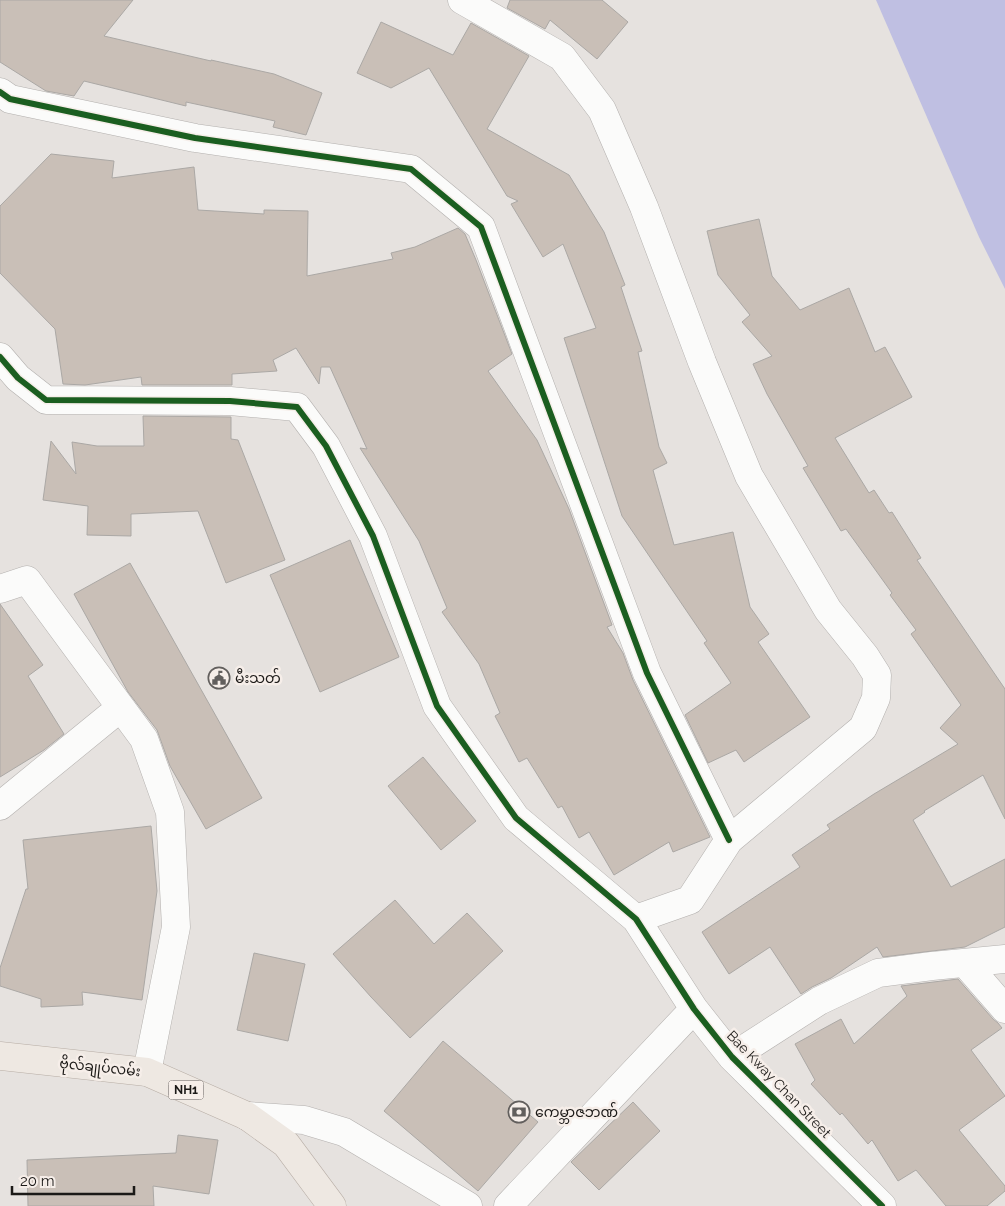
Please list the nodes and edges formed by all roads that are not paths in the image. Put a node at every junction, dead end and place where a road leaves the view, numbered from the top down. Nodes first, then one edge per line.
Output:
1 (462, 0) edge
2 (0, 92) edge
3 (0, 357) edge
4 (0, 589) edge
5 (120, 708) junction
6 (0, 806) edge
7 (729, 840) junction
8 (636, 919) junction
9 (1005, 959) edge
10 (965, 963) junction
11 (694, 1009) junction
12 (1005, 1009) edge
13 (0, 1056) edge
14 (732, 1057) junction
15 (147, 1072) junction
16 (247, 1116) junction
17 (332, 1206) edge
18 (468, 1206) edge
19 (508, 1206) edge
20 (882, 1206) edge

1 - 7 street
2 - 7 street
3 - 8 street, Bae Kway Chan Street
4 - 5 street
5 - 6 street
5 - 15 street
7 - 8 street
8 - 11 street, Bae Kway Chan Street
9 - 10 street
10 - 12 street
10 - 14 street
11 - 14 street, Bae Kway Chan Street
11 - 19 street
13 - 15 highway, ဗိုလ်ချုပ်လမ်း / NH1
14 - 20 street, Bae Kway Chan Street
15 - 16 highway, ဗိုလ်ချုပ်လမ်း / NH1
16 - 17 highway, ဗိုလ်ချုပ်လမ်း / NH1
16 - 18 street

